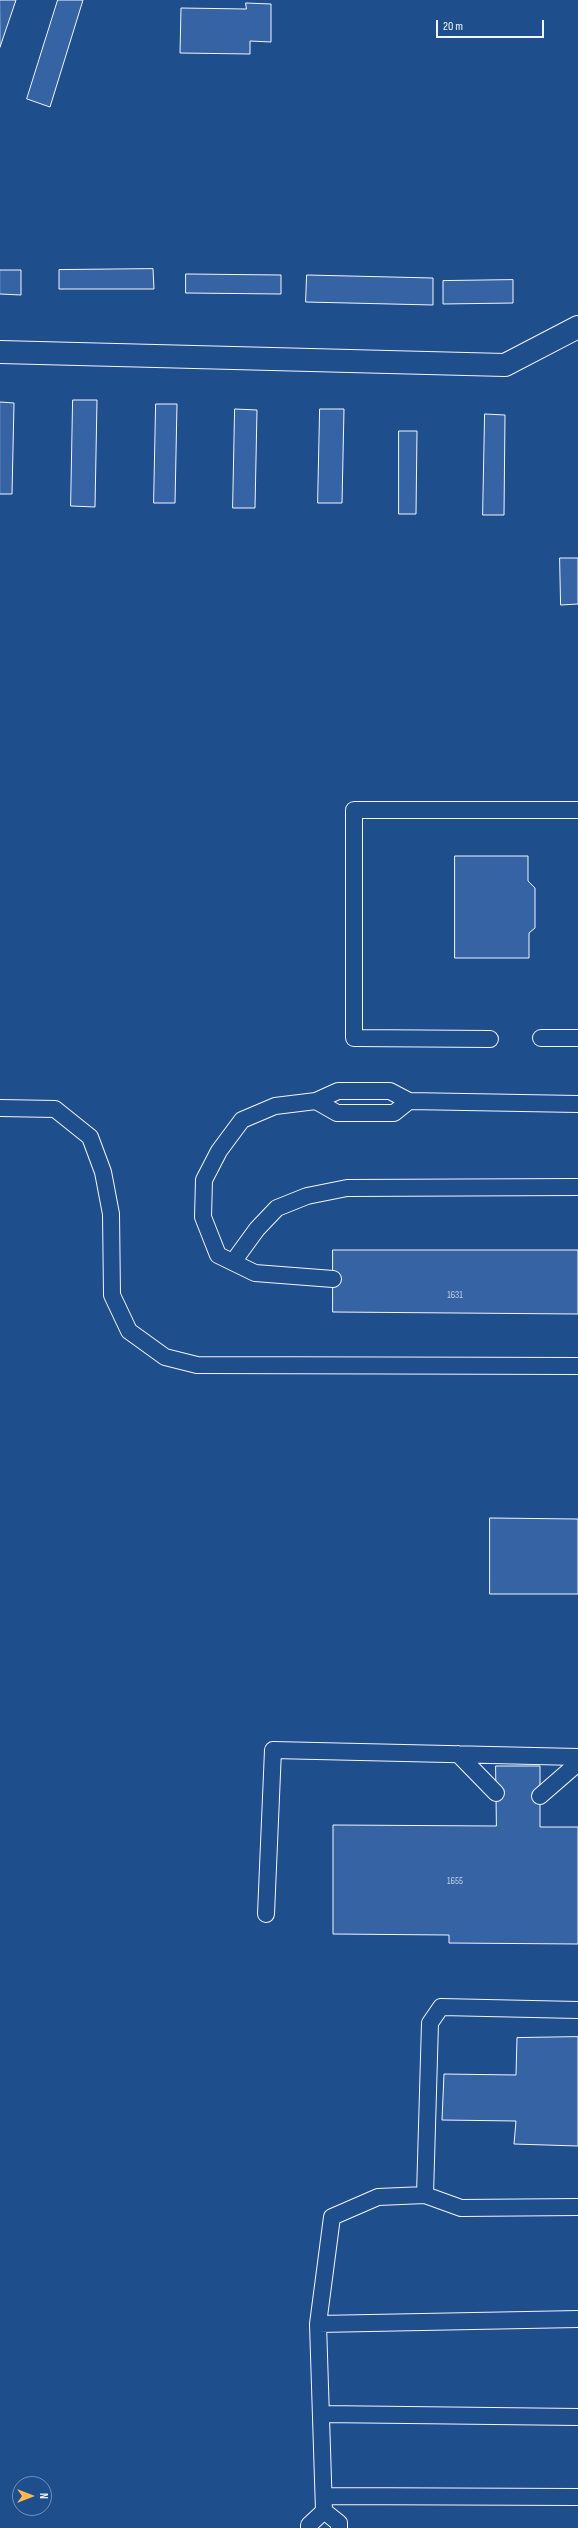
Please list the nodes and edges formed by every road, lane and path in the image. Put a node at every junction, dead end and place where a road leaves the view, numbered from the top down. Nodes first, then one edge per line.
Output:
1 (578, 327) edge
2 (0, 352) edge
3 (578, 810) edge
4 (541, 1038) dead end
5 (578, 1038) edge
6 (490, 1039) dead end
7 (316, 1101) junction
8 (409, 1101) junction
9 (578, 1104) edge
10 (0, 1108) edge
11 (578, 1187) edge
12 (233, 1262) junction
13 (333, 1279) dead end
14 (578, 1366) edge
15 (458, 1754) junction
16 (578, 1757) edge
17 (578, 1763) edge
18 (496, 1793) dead end
19 (540, 1796) dead end
20 (266, 1914) dead end
21 (578, 2010) edge
22 (425, 2195) junction
23 (578, 2207) edge
24 (578, 2318) edge
25 (318, 2324) junction
26 (322, 2414) junction
27 (578, 2417) edge
28 (578, 2497) edge
29 (324, 2503) junction
30 (309, 2528) edge
31 (339, 2528) edge

1 - 2 street
3 - 6 lane
4 - 5 lane
7 - 8 lane
7 - 8 lane
7 - 12 lane
8 - 9 lane
10 - 14 lane
11 - 12 lane
12 - 13 lane
15 - 16 lane
15 - 18 lane
15 - 20 lane
17 - 19 lane
21 - 22 lane
22 - 23 lane
22 - 25 lane
24 - 25 lane
25 - 26 lane
26 - 27 lane
26 - 29 lane
28 - 29 lane
29 - 30 lane
29 - 31 lane

